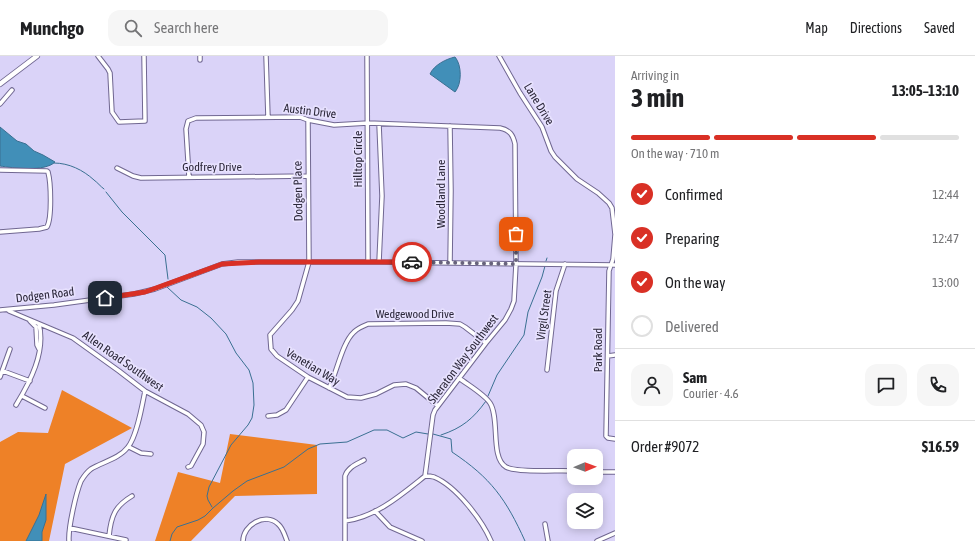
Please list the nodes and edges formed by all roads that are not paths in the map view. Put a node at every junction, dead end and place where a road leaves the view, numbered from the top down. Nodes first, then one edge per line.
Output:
1 (37, 56) edge
2 (98, 56) edge
3 (144, 56) edge
4 (266, 56) edge
5 (367, 56) edge
6 (499, 56) edge
7 (0, 84) edge
8 (12, 90) dead end
9 (0, 104) edge
10 (268, 117) junction
11 (308, 120) junction
12 (368, 123) junction
13 (379, 124) junction
14 (450, 126) junction
15 (509, 131) joint
16 (117, 168) dead end
17 (0, 170) edge
18 (308, 176) junction
19 (189, 177) junction
20 (0, 232) edge
21 (615, 234) edge
22 (615, 239) edge
23 (309, 262) junction
24 (368, 262) junction
25 (379, 262) junction
26 (450, 263) junction
27 (516, 264) junction
28 (564, 264) junction
29 (613, 265) edge
30 (0, 310) edge
31 (7, 310) junction
32 (38, 326) junction
33 (486, 343) junction
34 (10, 349) dead end
35 (608, 356) junction
36 (615, 356) edge
37 (547, 370) dead end
38 (3, 371) junction
39 (0, 377) edge
40 (308, 377) junction
41 (459, 378) junction
42 (30, 382) junction
43 (329, 388) junction
44 (145, 391) junction
45 (22, 396) junction
46 (16, 405) dead end
47 (438, 406) junction
48 (45, 408) dead end
49 (268, 416) dead end
50 (615, 439) edge
51 (129, 446) junction
52 (151, 454) dead end
53 (364, 460) dead end
54 (188, 467) dead end
55 (567, 471) edge
56 (603, 472) edge
57 (615, 472) edge
58 (425, 476) junction
59 (132, 496) dead end
60 (375, 511) junction
61 (345, 521) junction
62 (545, 524) dead end
63 (70, 528) junction
64 (615, 533) edge
65 (109, 536) junction
66 (126, 540) dead end
67 (69, 541) edge
68 (243, 541) edge
69 (287, 541) edge
70 (345, 541) edge
71 (422, 541) edge
72 (491, 541) edge
73 (548, 541) edge
74 (597, 541) edge

1 - 7 main road
2 - 3 street
4 - 10 street
5 - 12 street, Hilltop Circle
6 - 21 street, Lane Drive
8 - 9 street
10 - 11 street, Austin Drive
10 - 19 street, Austin Drive
11 - 12 street, Austin Drive
11 - 18 street, Dodgen Place
12 - 13 street, Austin Drive
12 - 24 street, Hilltop Circle
13 - 14 street, Austin Drive
13 - 25 street
14 - 15 street, Austin Drive
14 - 26 street, Woodland Lane
15 - 27 street, Sheraton Way Southwest
16 - 19 street, Godfrey Drive
17 - 20 street
18 - 19 street, Godfrey Drive
18 - 23 street, Dodgen Place
21 - 22 street, Lane Drive
22 - 29 street, Lane Drive
23 - 24 street, Dodgen Road
23 - 31 street, Dodgen Road
23 - 40 street, Venetian Way
24 - 25 street, Dodgen Road
25 - 26 street, Dodgen Road
26 - 27 street, Dodgen Road
27 - 28 street, Dodgen Road
27 - 33 street, Sheraton Way Southwest
28 - 29 street, Dodgen Road
28 - 37 street, Virgil Street
29 - 35 street, Park Road
30 - 31 street, Dodgen Road
31 - 32 street, Allen Road Southwest
32 - 42 street
32 - 44 street, Allen Road Southwest
33 - 41 street, Sheraton Way Southwest
33 - 43 street, Wedgewood Drive
34 - 38 street
35 - 36 street
35 - 50 street, Park Road
38 - 39 street
38 - 42 street
40 - 43 street, Venetian Way
40 - 49 street
41 - 47 street, Sheraton Way Southwest
41 - 55 street
42 - 45 street
43 - 47 street, Venetian Way
44 - 51 street
44 - 54 street, Allen Road Southwest
45 - 46 street
45 - 48 street
47 - 58 street, Sheraton Way Southwest
51 - 52 street
51 - 63 street
53 - 61 street
56 - 57 street
58 - 60 street
58 - 72 street
59 - 65 street
60 - 61 street
60 - 71 street
61 - 70 street
62 - 73 street
63 - 65 street
63 - 67 street
64 - 74 street
65 - 66 street
68 - 69 street

